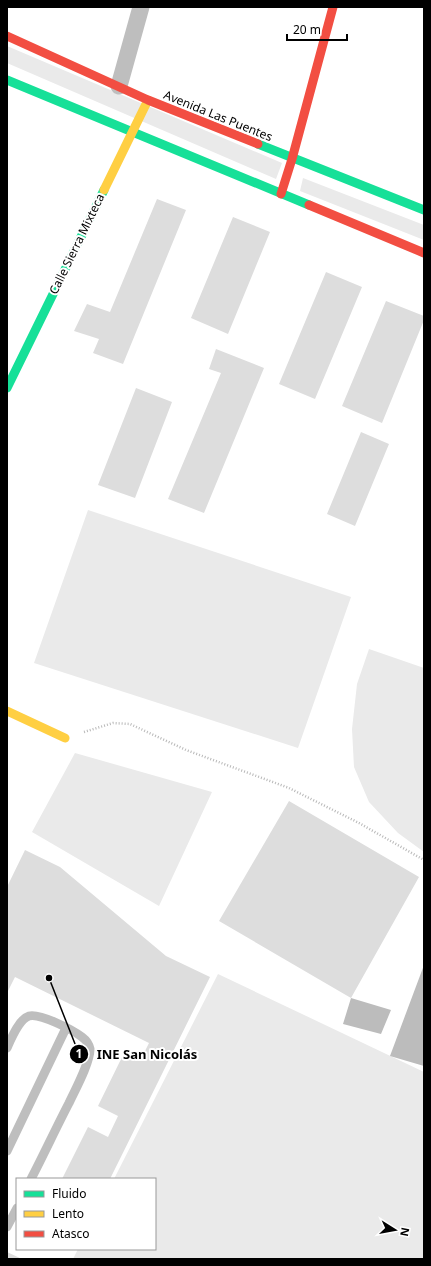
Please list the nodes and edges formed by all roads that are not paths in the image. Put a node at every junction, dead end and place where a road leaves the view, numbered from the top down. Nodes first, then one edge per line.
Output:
1 (141, 7) edge
2 (333, 7) edge
3 (7, 36) edge
4 (7, 80) edge
5 (119, 86) junction
6 (148, 100) junction
7 (132, 132) junction
8 (292, 159) junction
9 (281, 194) junction
10 (424, 210) edge
11 (424, 253) edge
12 (7, 388) edge
13 (7, 711) edge
14 (65, 738) road end
15 (66, 1028) junction
16 (7, 1048) edge
17 (7, 1151) edge
18 (31, 1178) edge
19 (16, 1210) edge
20 (7, 1227) edge

1 - 5 street
2 - 8 street
3 - 5 street, Avenida Las Puentes
4 - 7 street
5 - 6 street, Avenida Las Puentes
6 - 7 street, Calle Sierra Mixteca
6 - 8 street, Avenida Las Puentes
7 - 9 street
7 - 12 street, Calle Sierra Mixteca
8 - 9 street
8 - 10 street, Avenida Las Puentes
9 - 11 street
13 - 14 street
15 - 16 lane
15 - 17 lane
15 - 18 lane
19 - 20 lane

